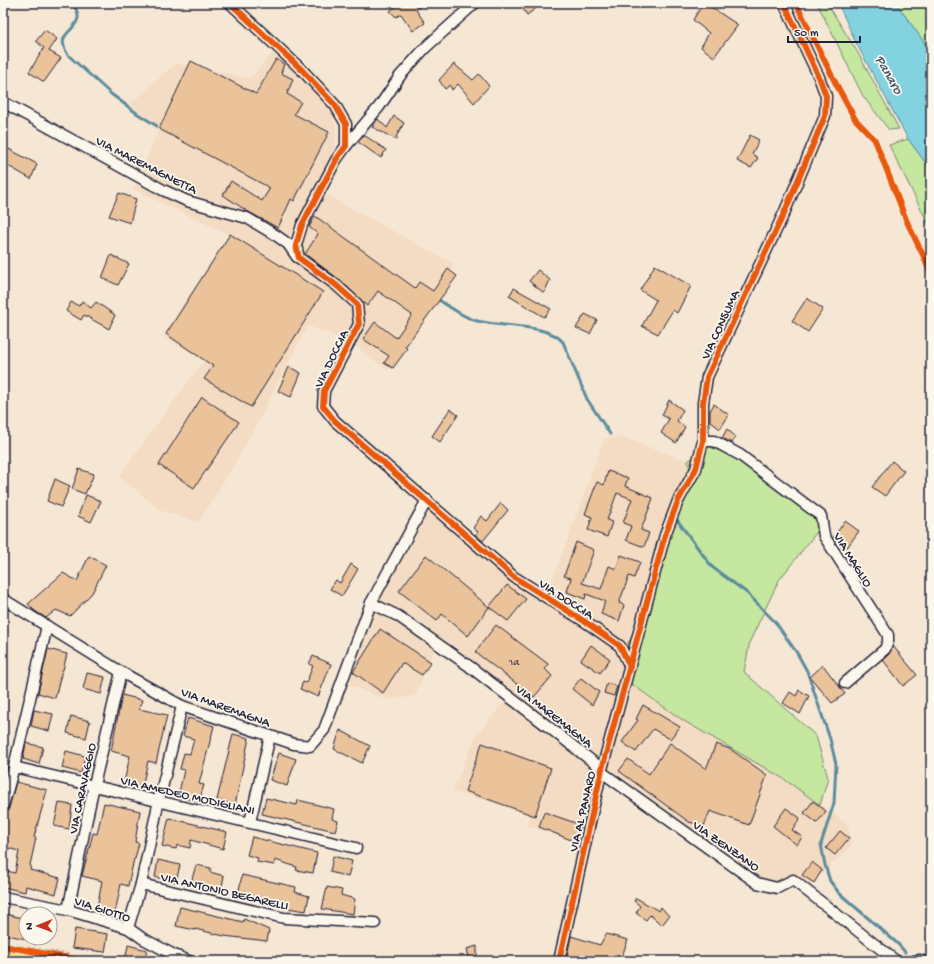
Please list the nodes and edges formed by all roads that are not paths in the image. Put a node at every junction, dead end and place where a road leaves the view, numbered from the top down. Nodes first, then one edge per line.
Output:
1 (230, 3) edge
2 (475, 3) edge
3 (784, 3) edge
4 (3, 102) edge
5 (346, 146) junction
6 (299, 258) junction
7 (703, 441) junction
8 (427, 500) junction
9 (3, 599) edge
10 (371, 603) junction
11 (47, 626) junction
12 (630, 667) junction
13 (121, 672) junction
14 (845, 682) dead end
15 (182, 706) junction
16 (270, 736) junction
17 (14, 767) junction
18 (602, 771) junction
19 (94, 785) junction
20 (159, 800) junction
21 (3, 806) edge
22 (250, 822) junction
23 (356, 848) dead end
24 (141, 884) junction
25 (3, 897) edge
26 (68, 910) junction
27 (375, 923) dead end
28 (128, 928) junction
29 (3, 950) edge
30 (67, 961) edge
31 (189, 961) edge
32 (559, 961) edge
33 (896, 961) edge

1 - 5 street
2 - 5 street
3 - 7 street, VIA CONSUMA
4 - 6 street, VIA MAREMAGNETTA
5 - 6 street
6 - 8 street, VIA DOCCIA
7 - 12 street, VIA CONSUMA
7 - 14 street, VIA MAGLIO
8 - 10 street, VIA MAREMAGNA
8 - 12 street, VIA DOCCIA
9 - 11 street, VIA MAREMAGNA
10 - 16 street, VIA MAREMAGNA
10 - 18 street, VIA MAREMAGNA
11 - 13 street, VIA MAREMAGNA
11 - 17 street
12 - 18 street, VIA AL PANARO
13 - 15 street, VIA MAREMAGNA
13 - 19 street, VIA CARAVAGGIO
15 - 16 street, VIA MAREMAGNA
15 - 20 street
16 - 22 street
17 - 19 street, VIA AMEDEO MODIGLIANI
17 - 21 street
18 - 32 street, VIA AL PANARO
18 - 33 street, VIA ZENZANO
19 - 20 street, VIA AMEDEO MODIGLIANI
19 - 26 street, VIA CARAVAGGIO
20 - 22 street, VIA AMEDEO MODIGLIANI
20 - 24 street
22 - 23 street, VIA AMEDEO MODIGLIANI
24 - 27 street, VIA ANTONIO BEGARELLI
24 - 28 street
25 - 26 street, VIA GIOTTO
26 - 28 street, VIA GIOTTO
28 - 31 street, VIA GIOTTO
29 - 30 main road

